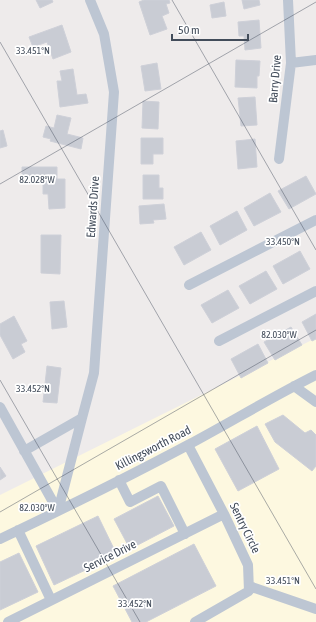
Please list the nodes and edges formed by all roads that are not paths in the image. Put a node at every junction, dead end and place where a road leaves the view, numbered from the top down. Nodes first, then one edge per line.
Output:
1 (90, 0) edge
2 (288, 0) edge
3 (316, 60) edge
4 (291, 63) junction
5 (279, 160) dead end
6 (316, 220) edge
7 (189, 285) dead end
8 (316, 292) edge
9 (219, 341) dead end
10 (316, 375) edge
11 (294, 386) junction
12 (316, 402) edge
13 (0, 407) edge
14 (82, 418) junction
15 (188, 445) junction
16 (24, 451) junction
17 (119, 480) junction
18 (58, 511) junction
19 (224, 514) junction
20 (18, 530) junction
21 (184, 534) junction
22 (0, 539) edge
23 (249, 586) junction
24 (51, 600) junction
25 (316, 609) edge
26 (8, 622) edge
27 (196, 622) edge

1 - 14 street, Edwards Drive
2 - 4 street, Barry Drive
3 - 4 street
4 - 5 street, Barry Drive
6 - 7 street
8 - 9 street
10 - 11 street, Killingsworth Road
11 - 12 street
11 - 15 street, Killingsworth Road
13 - 16 street
14 - 16 street
14 - 18 street, Edwards Drive
15 - 17 street, Killingsworth Road
15 - 19 street, Sentry Circle
16 - 18 street
17 - 18 street, Killingsworth Road
17 - 21 street
18 - 20 street, Killingsworth Road
19 - 21 street, Service Drive
19 - 23 street, Sentry Circle
20 - 22 street, Killingsworth Road
20 - 24 street
21 - 24 street, Service Drive
23 - 25 street
23 - 27 street
24 - 26 street, Service Drive

